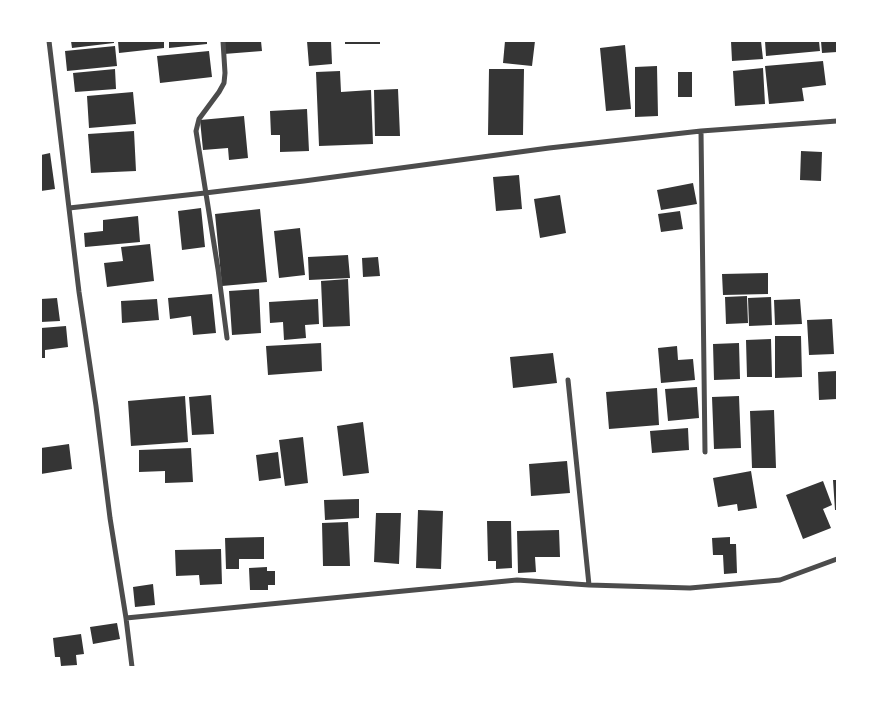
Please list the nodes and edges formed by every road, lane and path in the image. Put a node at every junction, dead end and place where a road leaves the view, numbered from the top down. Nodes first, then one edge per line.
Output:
1 (49, 41) edge
2 (222, 41) edge
3 (837, 121) edge
4 (701, 131) junction
5 (205, 193) junction
6 (69, 208) junction
7 (227, 338) dead end
8 (568, 380) dead end
9 (705, 452) dead end
10 (837, 559) edge
11 (589, 585) junction
12 (126, 618) junction
13 (132, 667) edge

1 - 6 street
2 - 5 street
3 - 4 street
4 - 5 street
4 - 9 street
5 - 6 street
5 - 7 street
6 - 12 street
8 - 11 street
10 - 11 street
11 - 12 street
12 - 13 street

